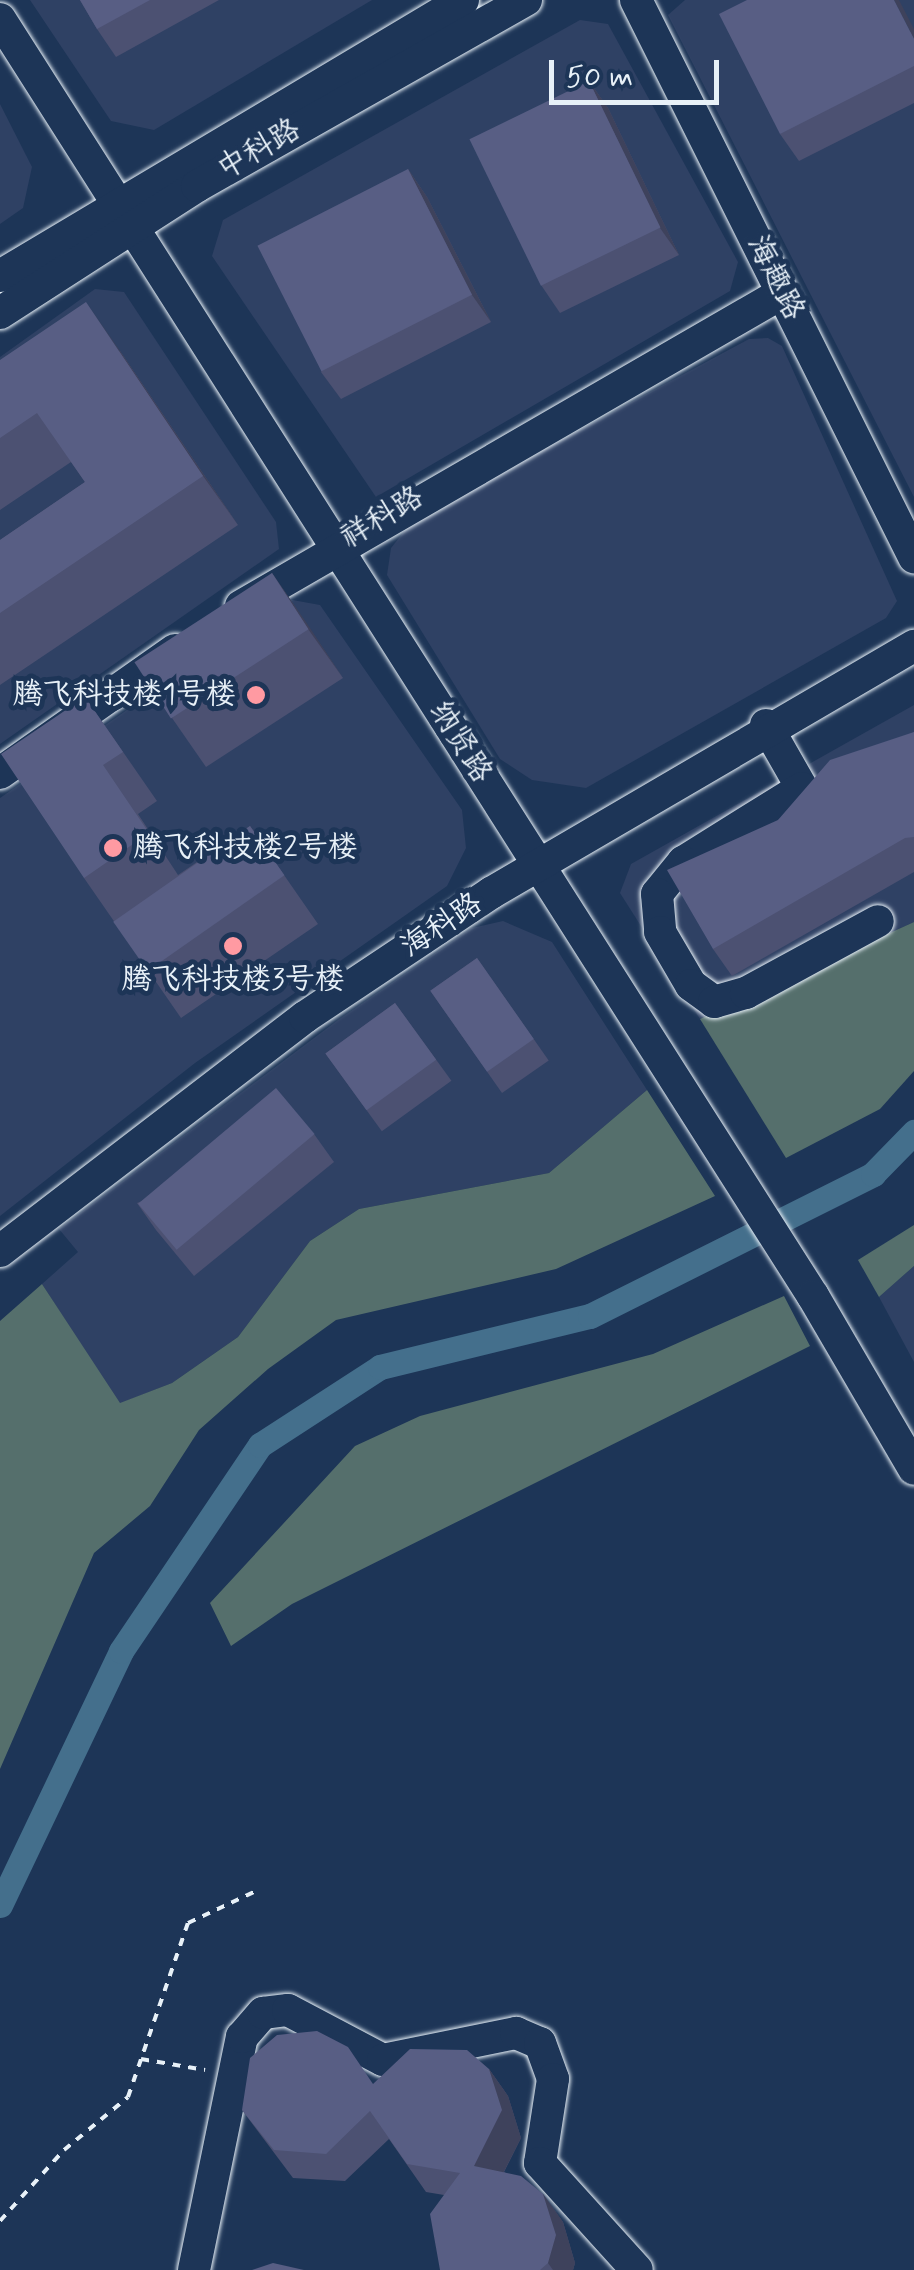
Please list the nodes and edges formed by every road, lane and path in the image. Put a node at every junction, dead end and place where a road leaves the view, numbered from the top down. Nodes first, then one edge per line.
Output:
1 (463, 0) edge
2 (526, 0) edge
3 (636, 0) edge
4 (0, 19) edge
5 (124, 214) junction
6 (0, 276) edge
7 (782, 293) junction
8 (0, 314) edge
9 (336, 546) junction
10 (914, 556) edge
11 (914, 646) edge
12 (766, 725) junction
13 (0, 773) edge
14 (834, 773) edge
15 (802, 788) junction
16 (538, 864) junction
17 (878, 921) dead end
18 (0, 1251) edge
19 (914, 1468) edge
20 (256, 1891) dead end
21 (141, 2059) junction
22 (234, 2075) junction
23 (0, 2221) edge
24 (194, 2270) edge
25 (638, 2270) edge

1 - 5 street, 中科路
2 - 5 street, 中科路
3 - 7 street, 海趣路
4 - 5 street, 纳贤路
5 - 6 street, 中科路
5 - 8 street, 中科路
5 - 9 street, 纳贤路
7 - 9 street, 祥科路
7 - 10 street, 海趣路
9 - 13 street, 祥科路
9 - 16 street, 纳贤路
11 - 12 street, 海科路
12 - 15 street
12 - 16 street, 海科路
14 - 15 street
15 - 17 street
16 - 18 street, 海科路
16 - 19 street, 纳贤路
20 - 21 path
21 - 22 path
21 - 23 path
22 - 24 street
22 - 25 street

